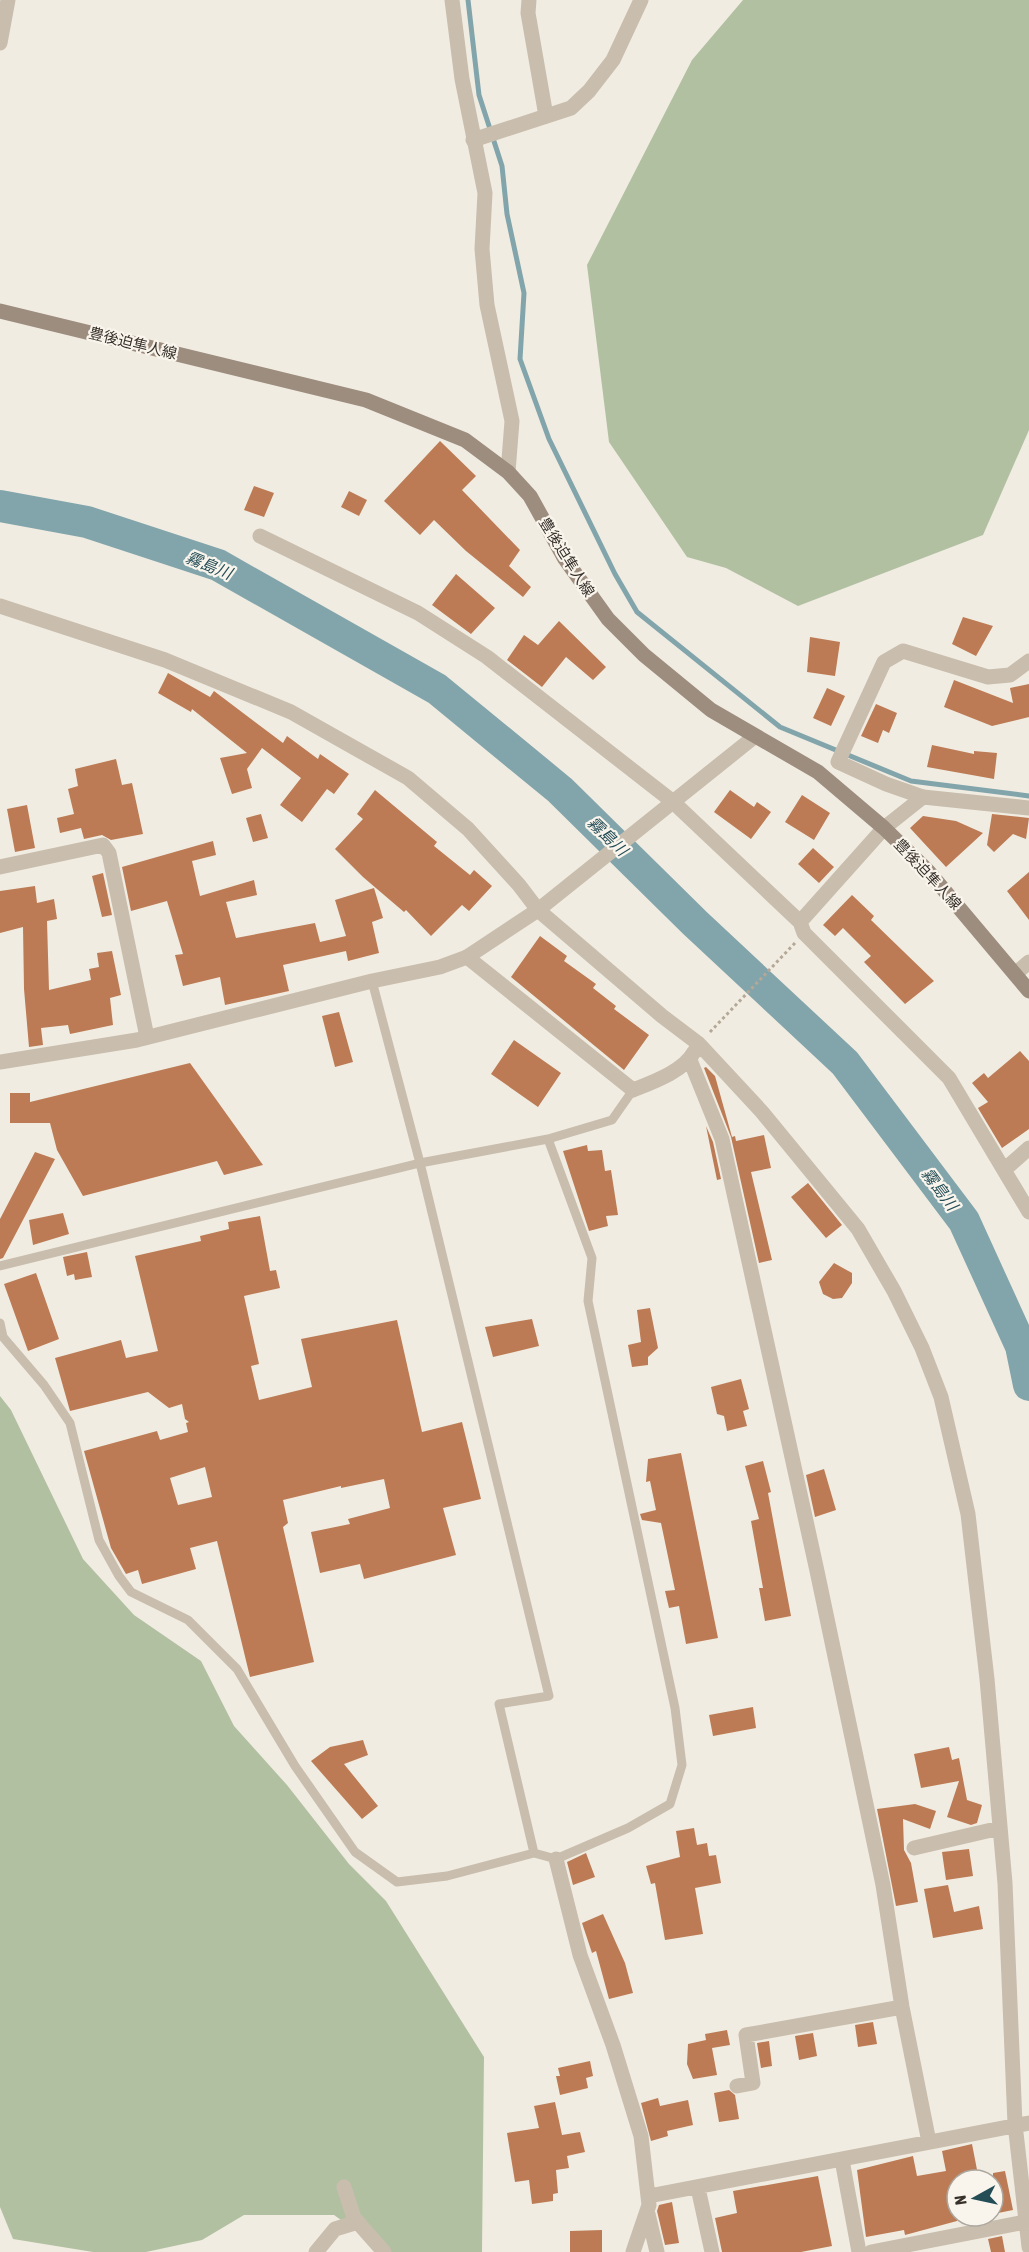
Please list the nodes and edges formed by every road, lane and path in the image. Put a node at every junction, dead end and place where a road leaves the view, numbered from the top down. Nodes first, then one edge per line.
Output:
1 (8, 0) edge
2 (452, 0) edge
3 (529, 0) edge
4 (641, 0) edge
5 (0, 43) edge
6 (546, 116) junction
7 (477, 138) junction
8 (0, 310) edge
9 (508, 472) junction
10 (261, 536) dead end
11 (0, 606) edge
12 (1029, 662) edge
13 (754, 737) junction
14 (923, 796) junction
15 (672, 801) junction
16 (1029, 808) edge
17 (884, 828) junction
18 (0, 867) edge
19 (538, 910) junction
20 (802, 928) junction
21 (467, 957) junction
22 (1029, 962) edge
23 (1015, 974) junction
24 (372, 981) junction
25 (1029, 991) edge
26 (147, 1037) junction
27 (699, 1044) junction
28 (690, 1060) junction
29 (0, 1062) edge
30 (633, 1090) junction
31 (549, 1139) junction
32 (1029, 1148) edge
33 (420, 1163) junction
34 (1004, 1170) junction
35 (1029, 1212) edge
36 (0, 1266) edge
37 (0, 1323) edge
38 (1000, 1828) junction
39 (914, 1848) dead end
40 (534, 1852) junction
41 (556, 1859) junction
42 (902, 2007) junction
43 (737, 2086) dead end
44 (1022, 2124) edge
45 (929, 2142) junction
46 (842, 2160) junction
47 (344, 2187) dead end
48 (698, 2188) junction
49 (649, 2196) junction
50 (647, 2214) junction
51 (358, 2222) junction
52 (1025, 2222) junction
53 (947, 2245) edge
54 (1029, 2247) edge
55 (316, 2252) edge
56 (384, 2252) edge
57 (633, 2252) edge
58 (657, 2252) edge
59 (712, 2252) edge
60 (859, 2252) edge
61 (871, 2252) edge

1 - 5 street
2 - 7 street
3 - 6 street
4 - 6 street
6 - 7 street
7 - 9 street
8 - 9 main road, 豊後迫隼人線
9 - 13 main road, 豊後迫隼人線
10 - 15 street
11 - 19 street
12 - 14 street
13 - 15 street
13 - 17 main road, 豊後迫隼人線
14 - 16 street
14 - 17 street
15 - 19 street
15 - 20 street
17 - 20 street
17 - 23 main road, 豊後迫隼人線
18 - 26 street
19 - 21 street
19 - 27 street
20 - 27 path
20 - 34 street
21 - 24 street
21 - 30 street
22 - 23 street
23 - 25 main road, 豊後迫隼人線
24 - 26 street
24 - 33 lane
26 - 29 street
27 - 28 street
27 - 38 street
28 - 30 street
28 - 42 street
30 - 31 lane
31 - 33 lane
31 - 41 lane
32 - 34 street
33 - 36 lane
33 - 40 lane
34 - 35 street
37 - 40 lane
38 - 39 street
38 - 44 street
40 - 41 lane
41 - 49 street
42 - 43 street
42 - 45 street
44 - 45 street
44 - 52 street
45 - 46 street
46 - 48 street
46 - 60 street
47 - 51 street
48 - 49 street
48 - 59 street
49 - 50 street
50 - 57 street
50 - 58 street
51 - 55 street
51 - 56 street
52 - 53 street
52 - 54 street
53 - 61 street

